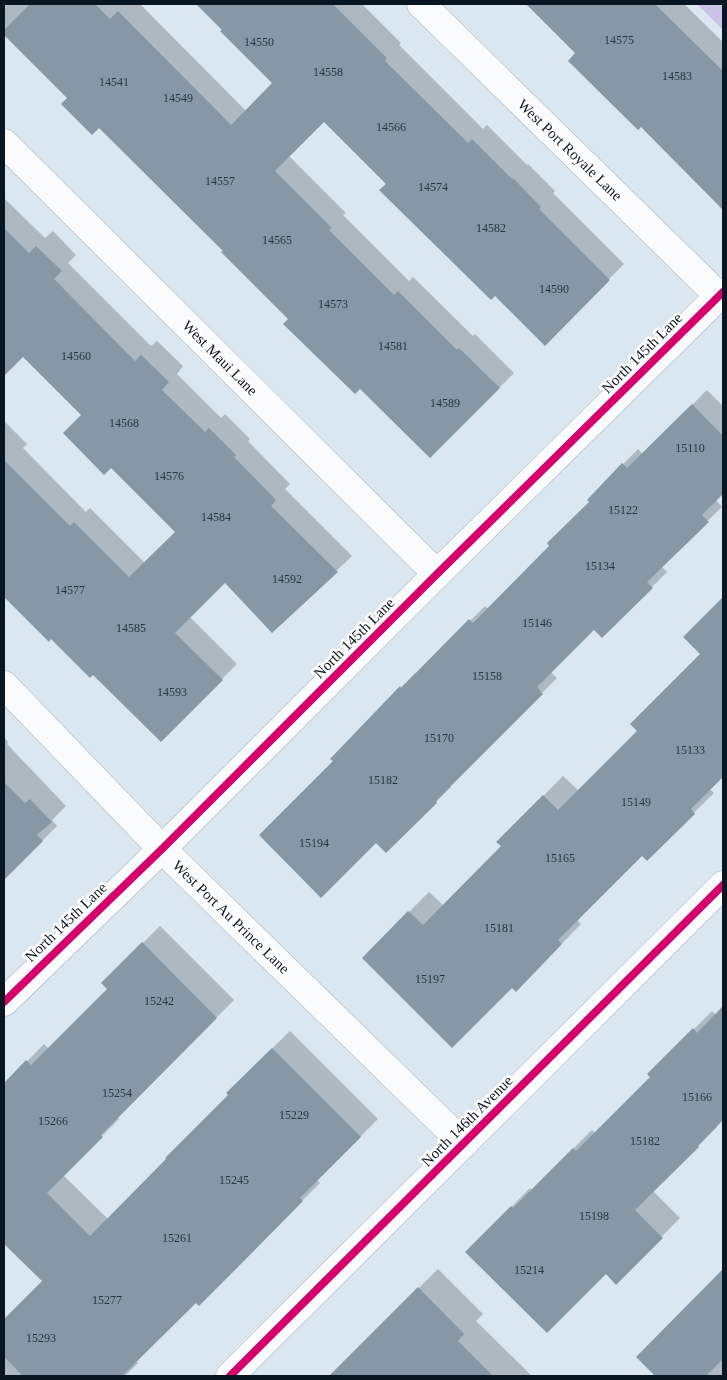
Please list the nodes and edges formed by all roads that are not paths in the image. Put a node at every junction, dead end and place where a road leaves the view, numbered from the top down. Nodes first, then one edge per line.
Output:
1 (421, 4) edge
2 (4, 143) edge
3 (721, 294) edge
4 (437, 574) junction
5 (4, 685) edge
6 (162, 849) junction
7 (723, 885) edge
8 (4, 1002) edge
9 (464, 1144) junction
10 (230, 1376) edge

1 - 3 street, West Port Royale Lane
2 - 4 street, West Maui Lane
3 - 4 street, North 145th Lane
4 - 6 street, North 145th Lane
5 - 6 street, West Port Au Prince Lane
6 - 8 street, North 145th Lane
6 - 9 street, West Port Au Prince Lane
7 - 9 street, North 146th Avenue
9 - 10 street, North 146th Avenue

